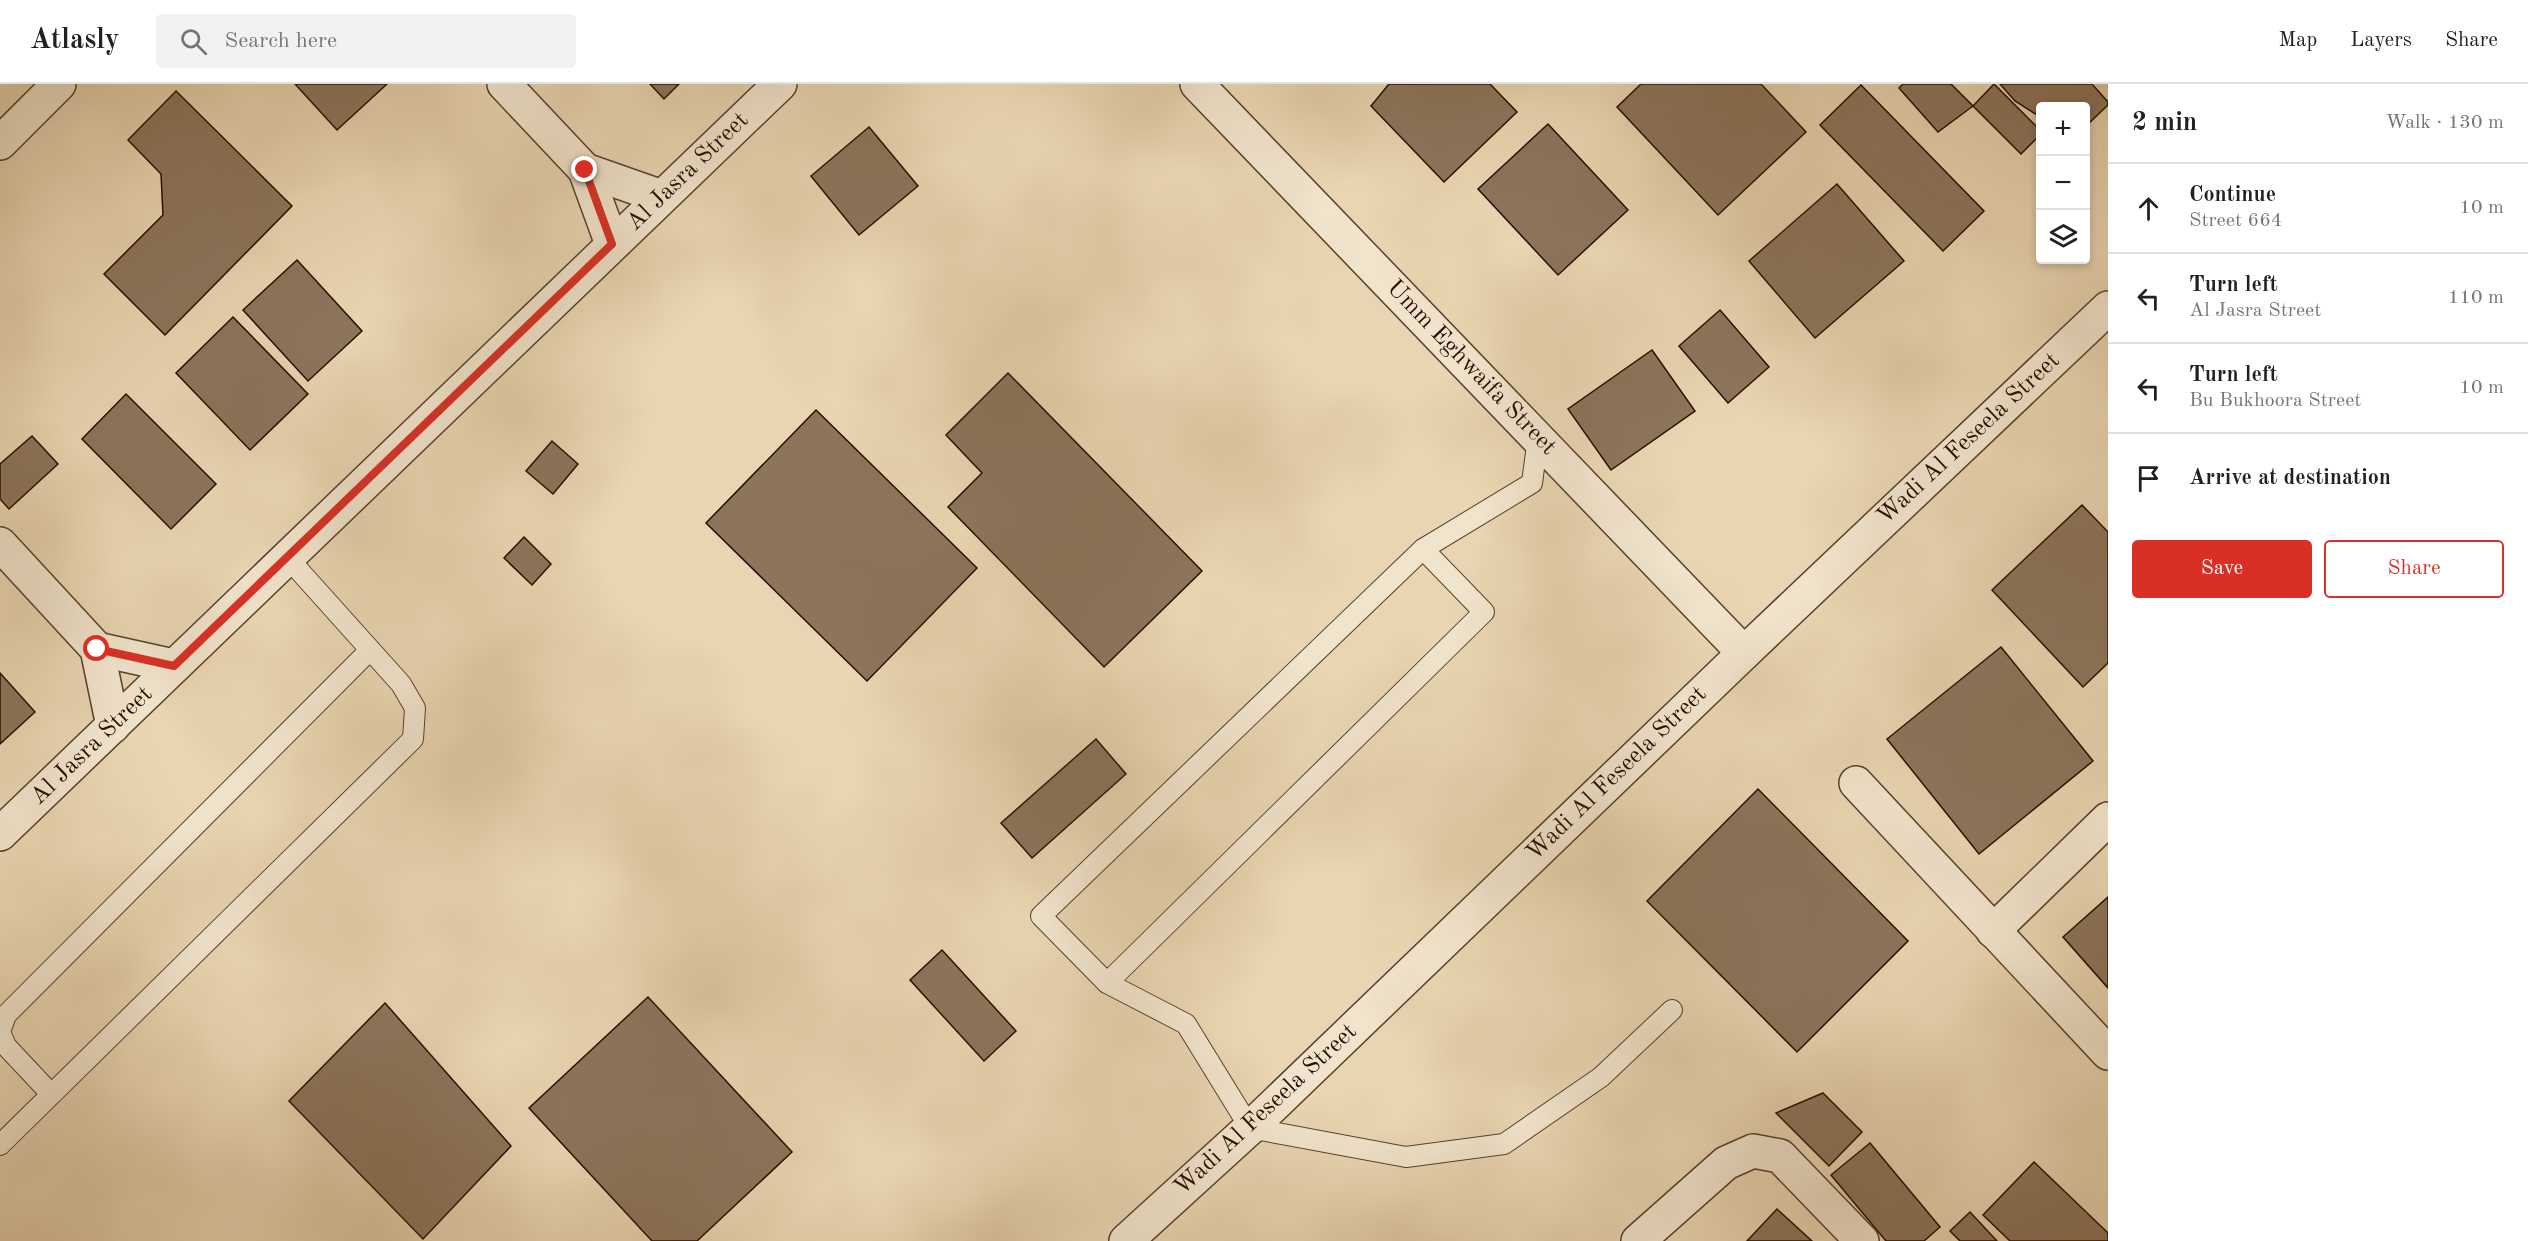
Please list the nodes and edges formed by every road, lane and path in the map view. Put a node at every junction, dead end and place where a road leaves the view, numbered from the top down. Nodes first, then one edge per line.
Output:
1 (59, 84) edge
2 (504, 84) edge
3 (780, 84) edge
4 (1197, 84) edge
5 (0, 143) edge
6 (585, 170) junction
7 (662, 197) junction
8 (612, 244) junction
9 (2108, 308) edge
10 (1538, 438) junction
11 (0, 544) edge
12 (1423, 549) junction
13 (287, 557) junction
14 (97, 649) junction
15 (370, 650) junction
16 (1744, 653) junction
17 (174, 666) junction
18 (112, 726) junction
19 (1856, 783) dead end
20 (2108, 819) edge
21 (0, 834) edge
22 (1994, 931) junction
23 (1107, 983) junction
24 (1672, 1010) dead end
25 (2108, 1053) edge
26 (51, 1094) junction
27 (1250, 1128) junction
28 (0, 1145) edge
29 (1126, 1241) edge
30 (1638, 1241) edge
31 (1862, 1241) edge

1 - 5 street
2 - 6 street
3 - 7 street, Al Jasra Street
4 - 10 street, Umm Eghwaifa Street
6 - 7 street
6 - 8 street
7 - 8 street, Al Jasra Street
8 - 13 street, Al Jasra Street
9 - 16 street, Wadi Al Feseela Street
10 - 12 lane
10 - 16 street, Umm Eghwaifa Street
11 - 14 street
12 - 23 lane
12 - 23 lane
13 - 15 lane
13 - 17 street, Al Jasra Street
14 - 17 street
14 - 18 street
15 - 26 lane
15 - 26 lane
16 - 27 street, Wadi Al Feseela Street
17 - 18 street, Al Jasra Street
18 - 21 street, Al Jasra Street
19 - 22 street
20 - 22 street
22 - 25 street
23 - 27 lane
24 - 27 lane
26 - 28 lane
27 - 29 street, Wadi Al Feseela Street
30 - 31 street

